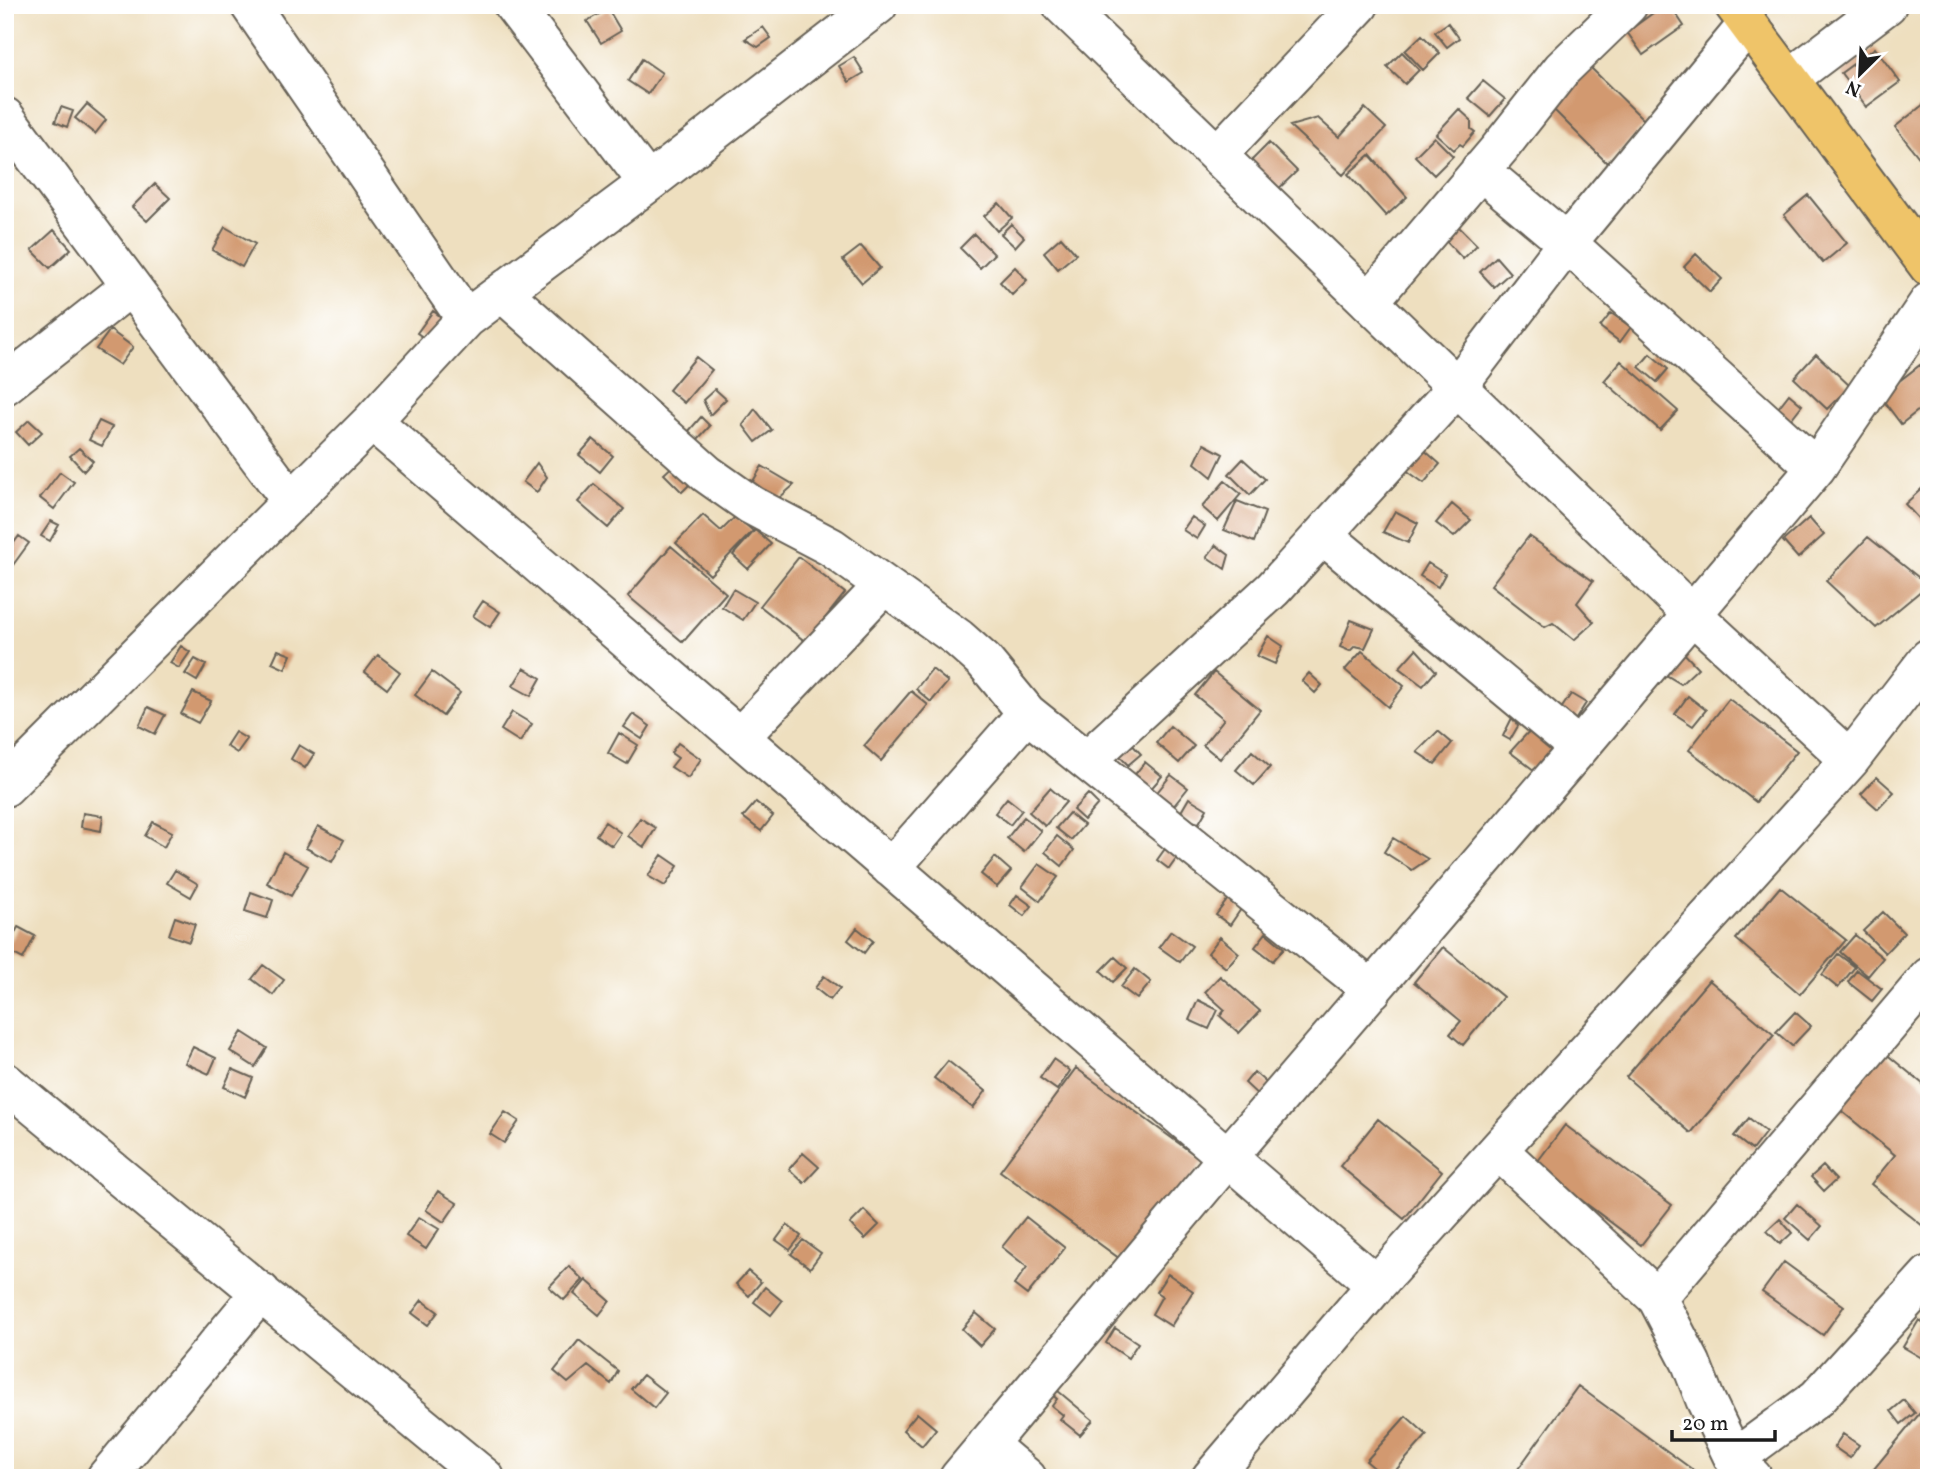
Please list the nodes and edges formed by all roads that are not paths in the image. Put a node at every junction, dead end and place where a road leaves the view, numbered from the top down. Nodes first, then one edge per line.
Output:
1 (250, 5) edge
2 (878, 5) edge
3 (1062, 5) edge
4 (1359, 5) edge
5 (1628, 5) edge
6 (1887, 5) edge
7 (521, 8) edge
8 (1741, 14) edge
9 (1789, 79) junction
10 (5, 117) edge
11 (1217, 155) junction
12 (1480, 170) junction
13 (648, 183) junction
14 (1567, 243) junction
15 (1929, 267) edge
16 (131, 286) junction
17 (503, 293) junction
18 (1369, 302) junction
19 (1929, 302) edge
20 (466, 319) junction
21 (5, 384) edge
22 (1457, 387) junction
23 (372, 421) junction
24 (1815, 468) junction
25 (292, 502) junction
26 (1323, 535) junction
27 (884, 585) junction
28 (1693, 615) junction
29 (1929, 658) edge
30 (1027, 713) junction
31 (740, 737) junction
32 (1579, 748) junction
33 (1087, 760) junction
34 (1850, 760) junction
35 (5, 787) edge
36 (891, 868) junction
37 (1929, 977) edge
38 (1373, 990) junction
39 (5, 1082) edge
40 (1497, 1150) junction
41 (1228, 1157) junction
42 (1929, 1275) edge
43 (1376, 1285) junction
44 (261, 1292) junction
45 (1657, 1298) junction
46 (988, 1444) junction
47 (1743, 1468) edge
48 (106, 1478) edge
49 (485, 1478) edge
50 (959, 1478) edge
51 (1027, 1478) edge
52 (1211, 1478) edge

1 - 20 street
2 - 13 street
3 - 11 street
4 - 11 street
5 - 12 street
6 - 9 street
7 - 13 street
8 - 9 main road
8 - 14 street
9 - 15 main road
10 - 16 street
11 - 18 street
12 - 14 street
12 - 18 street
13 - 17 street
14 - 22 street
14 - 24 street
16 - 21 street
16 - 25 street
17 - 20 street
17 - 27 street
18 - 22 street
19 - 24 street
20 - 23 street
22 - 26 street
22 - 28 street
23 - 25 street
23 - 31 street
24 - 28 street
25 - 35 street
26 - 32 street
26 - 33 street
27 - 30 street
27 - 31 street
28 - 32 street
28 - 34 street
29 - 34 street
30 - 33 street
30 - 36 street
31 - 36 street
32 - 38 street
33 - 38 street
34 - 40 street
36 - 41 street
37 - 45 street
38 - 41 street
39 - 44 street
40 - 43 street
40 - 45 street
41 - 43 street
41 - 46 street
42 - 47 street
43 - 52 street
44 - 48 street
44 - 49 street
45 - 47 street
46 - 50 street
46 - 51 street

